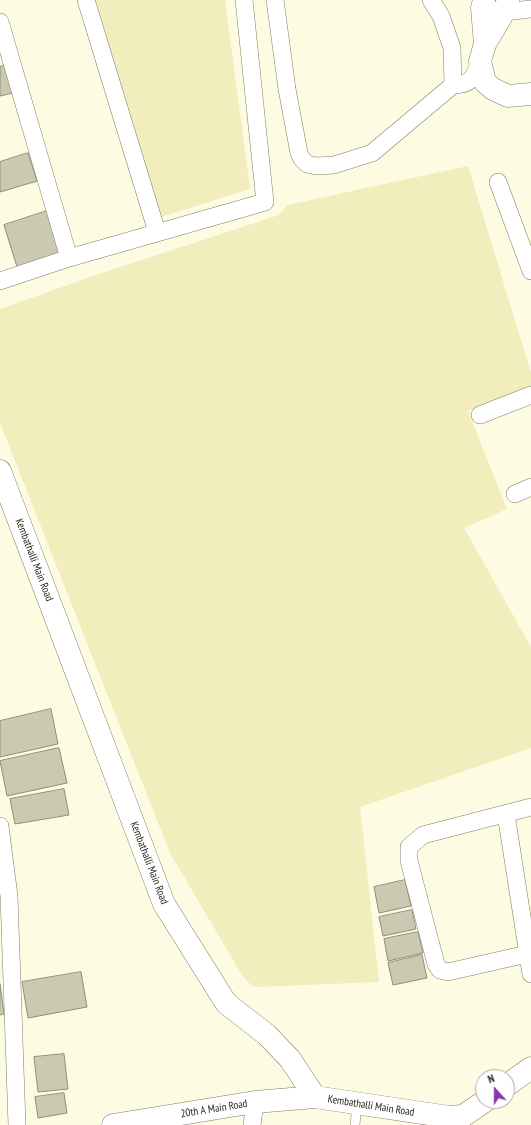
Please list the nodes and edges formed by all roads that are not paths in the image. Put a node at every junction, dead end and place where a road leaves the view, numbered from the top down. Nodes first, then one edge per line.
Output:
1 (86, 0) edge
2 (244, 0) edge
3 (275, 0) edge
4 (431, 0) edge
5 (483, 4) edge
6 (506, 6) edge
7 (531, 9) edge
8 (0, 22) edge
9 (482, 52) junction
10 (453, 85) junction
11 (531, 94) edge
12 (498, 182) dead end
13 (157, 232) junction
14 (69, 258) junction
15 (531, 272) edge
16 (0, 281) edge
17 (531, 395) edge
18 (480, 415) dead end
19 (0, 471) edge
20 (531, 487) edge
21 (515, 494) dead end
22 (531, 807) edge
23 (506, 814) junction
24 (0, 826) edge
25 (528, 929) edge
26 (527, 954) junction
27 (531, 974) edge
28 (531, 1068) edge
29 (515, 1079) edge
30 (315, 1097) junction
31 (255, 1102) junction
32 (357, 1102) junction
33 (476, 1109) edge
34 (463, 1120) edge
35 (17, 1125) edge
36 (112, 1125) edge
37 (252, 1125) edge
38 (355, 1125) edge

1 - 13 street
2 - 13 street
3 - 10 street
4 - 10 street
5 - 6 street
5 - 9 street
6 - 7 street
6 - 9 street
8 - 14 street
9 - 10 street
9 - 11 street
12 - 15 street
13 - 14 street
14 - 16 street
17 - 18 street
19 - 30 street, Kembathalli Main Road
20 - 21 street
22 - 23 street
23 - 25 street
23 - 26 street
24 - 35 street
25 - 26 street
26 - 27 street
28 - 29 street
30 - 31 street, 20th A Main Road
30 - 32 street, Kembathalli Main Road
31 - 36 street, 20th A Main Road
31 - 37 street
32 - 34 street, Kembathalli Main Road
32 - 38 lane
33 - 34 street, Kembathalli Main Road

